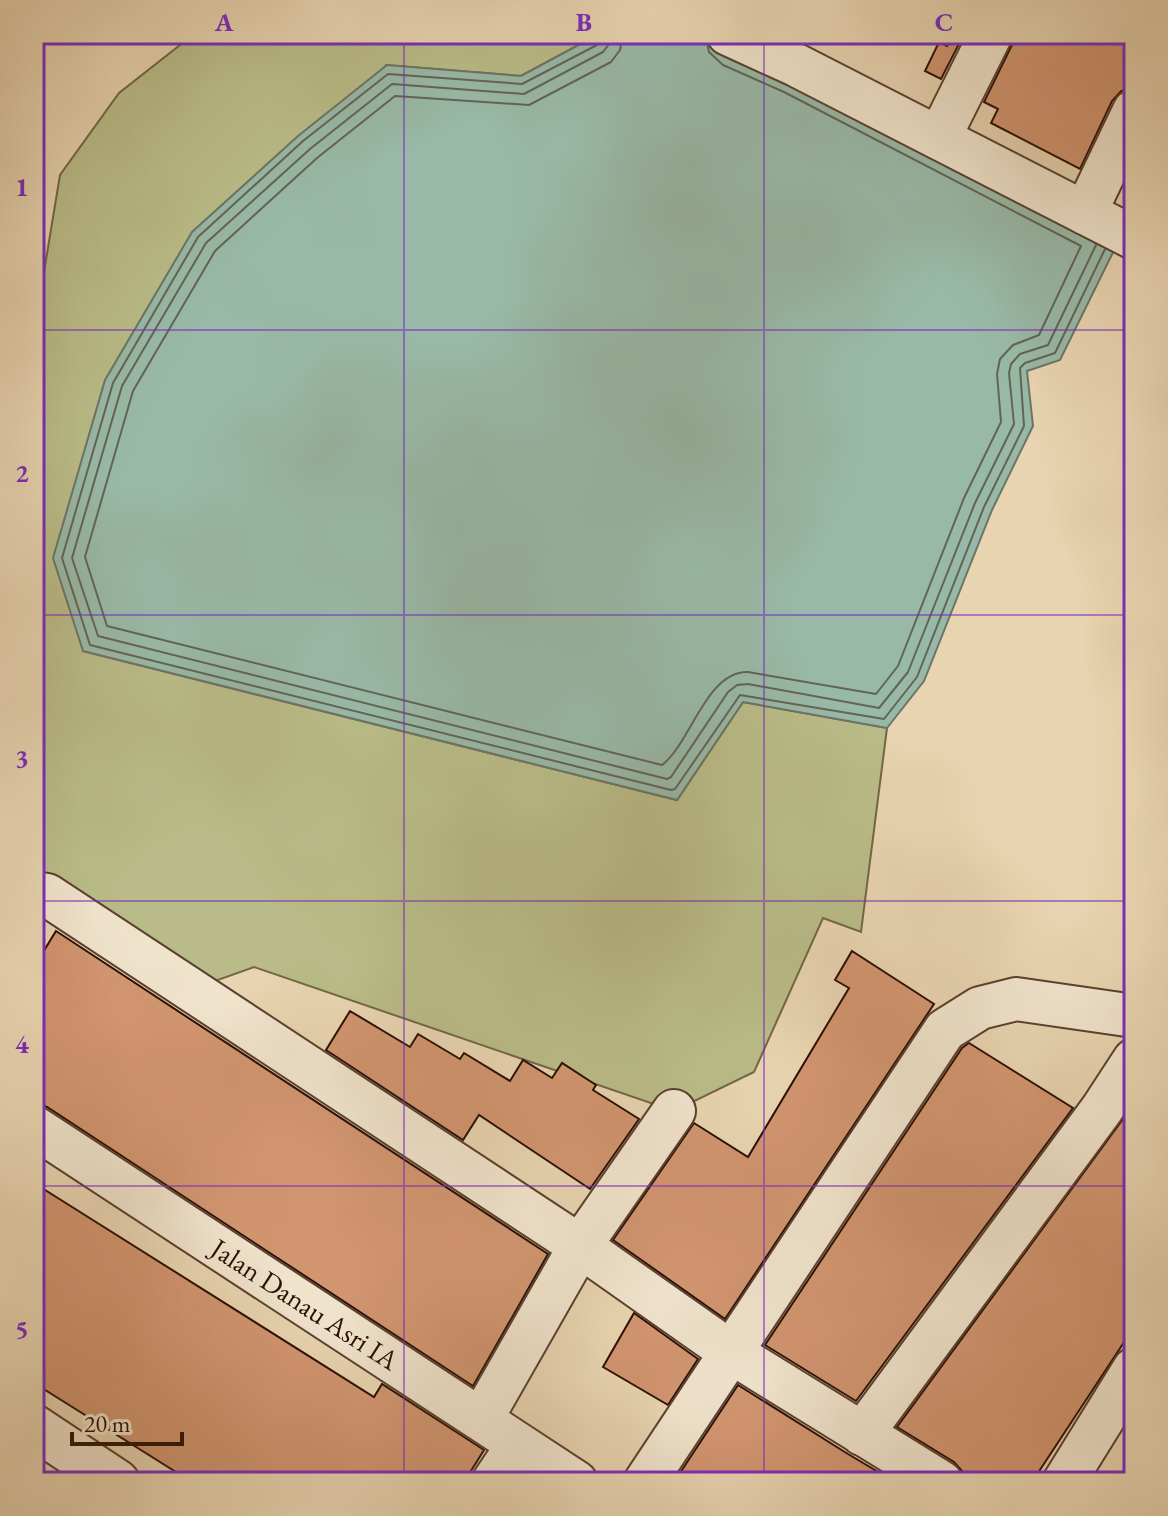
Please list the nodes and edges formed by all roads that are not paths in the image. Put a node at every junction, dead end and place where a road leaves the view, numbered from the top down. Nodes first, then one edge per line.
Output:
1 (728, 34) edge
2 (991, 34) edge
3 (804, 49) edge
4 (1134, 111) edge
5 (939, 138) junction
6 (1085, 213) junction
7 (1134, 238) edge
8 (34, 893) edge
9 (1134, 1016) edge
10 (1134, 1060) edge
11 (674, 1111) dead end
12 (34, 1127) edge
13 (580, 1246) junction
14 (732, 1353) junction
15 (1129, 1388) edge
16 (482, 1418) junction
17 (34, 1427) edge
18 (862, 1434) junction
19 (518, 1445) junction
20 (560, 1477) edge
21 (117, 1482) edge
22 (493, 1482) edge
23 (645, 1482) edge
24 (941, 1482) edge
25 (1064, 1482) edge

1 - 3 street
2 - 5 street
3 - 5 street
4 - 6 street
5 - 6 street
6 - 7 street
8 - 13 street
9 - 14 street
10 - 18 street
11 - 13 street
12 - 16 street, Jalan Danau Asri IA
13 - 14 street
13 - 16 street
14 - 18 street
14 - 23 street
15 - 25 street
16 - 19 street, Jalan Danau Asri IA
17 - 21 street
18 - 24 street
19 - 20 street, Jalan Danau Asri IA
19 - 22 street

